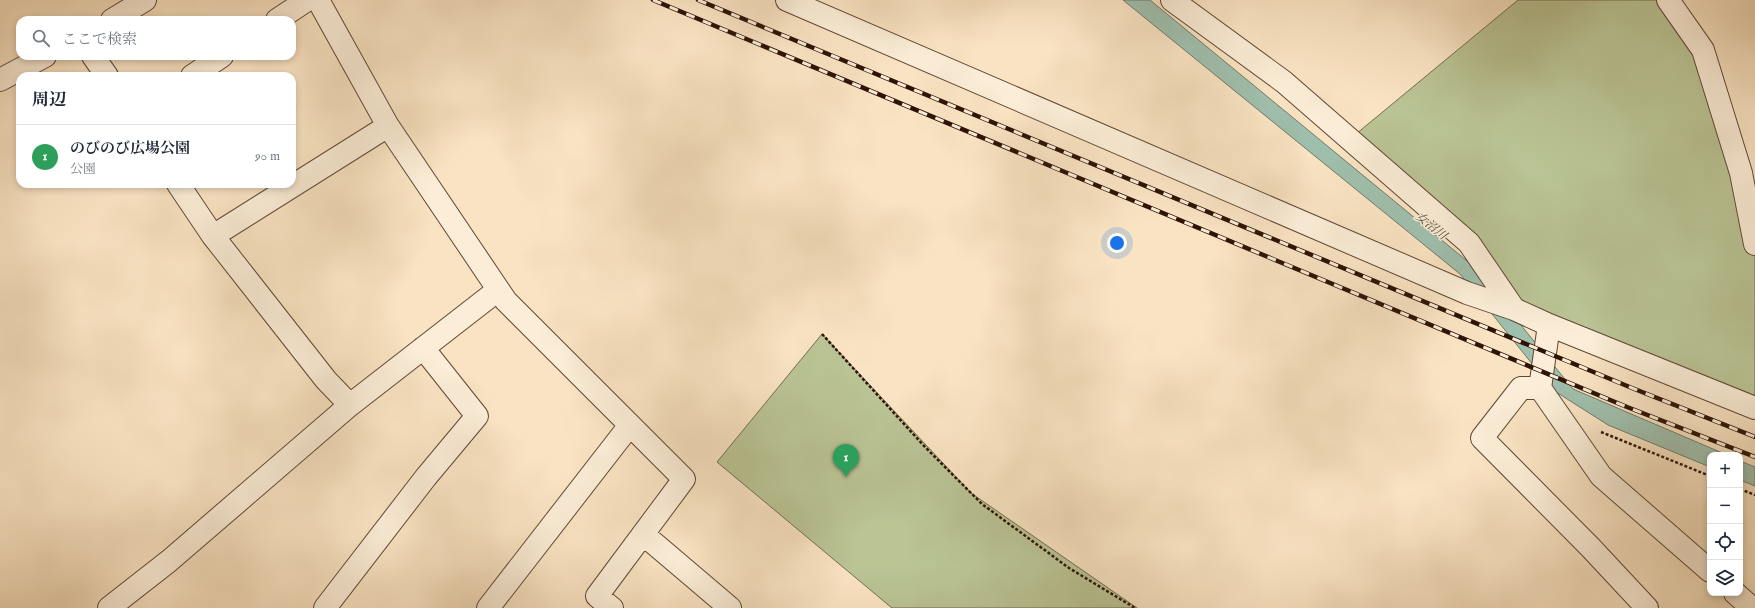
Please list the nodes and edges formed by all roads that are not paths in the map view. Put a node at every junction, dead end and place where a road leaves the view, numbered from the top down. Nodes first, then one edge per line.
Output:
1 (145, 0) edge
2 (307, 0) edge
3 (318, 0) edge
4 (787, 0) edge
5 (1172, 0) edge
6 (1668, 0) edge
7 (119, 16) edge
8 (283, 16) edge
9 (38, 60) edge
10 (97, 60) edge
11 (216, 60) edge
12 (104, 72) edge
13 (198, 72) edge
14 (0, 80) edge
15 (388, 126) junction
16 (296, 184) edge
17 (181, 188) edge
18 (289, 188) edge
19 (1750, 192) edge
20 (213, 236) junction
21 (1755, 244) edge
22 (498, 290) junction
23 (1514, 309) junction
24 (1549, 325) junction
25 (423, 348) junction
26 (1540, 387) junction
27 (350, 405) junction
28 (1755, 408) edge
29 (630, 425) junction
30 (643, 534) junction
31 (1707, 568) edge
32 (1738, 596) edge
33 (109, 608) edge
34 (325, 608) edge
35 (488, 608) edge
36 (612, 608) edge
37 (730, 608) edge
38 (1647, 608) edge
39 (1752, 608) edge

1 - 7 street
2 - 8 street
3 - 15 street
4 - 23 street
5 - 23 street
6 - 19 street
9 - 14 street
10 - 12 street
11 - 13 street
15 - 16 street
15 - 22 street
17 - 20 street
18 - 20 street
19 - 21 street
20 - 27 street
22 - 25 street
22 - 29 street
23 - 24 street
24 - 26 street
24 - 28 street
25 - 27 street
25 - 34 street
26 - 31 street
26 - 38 street
27 - 33 street
29 - 30 street
29 - 35 street
30 - 36 street
30 - 37 street
32 - 39 street

